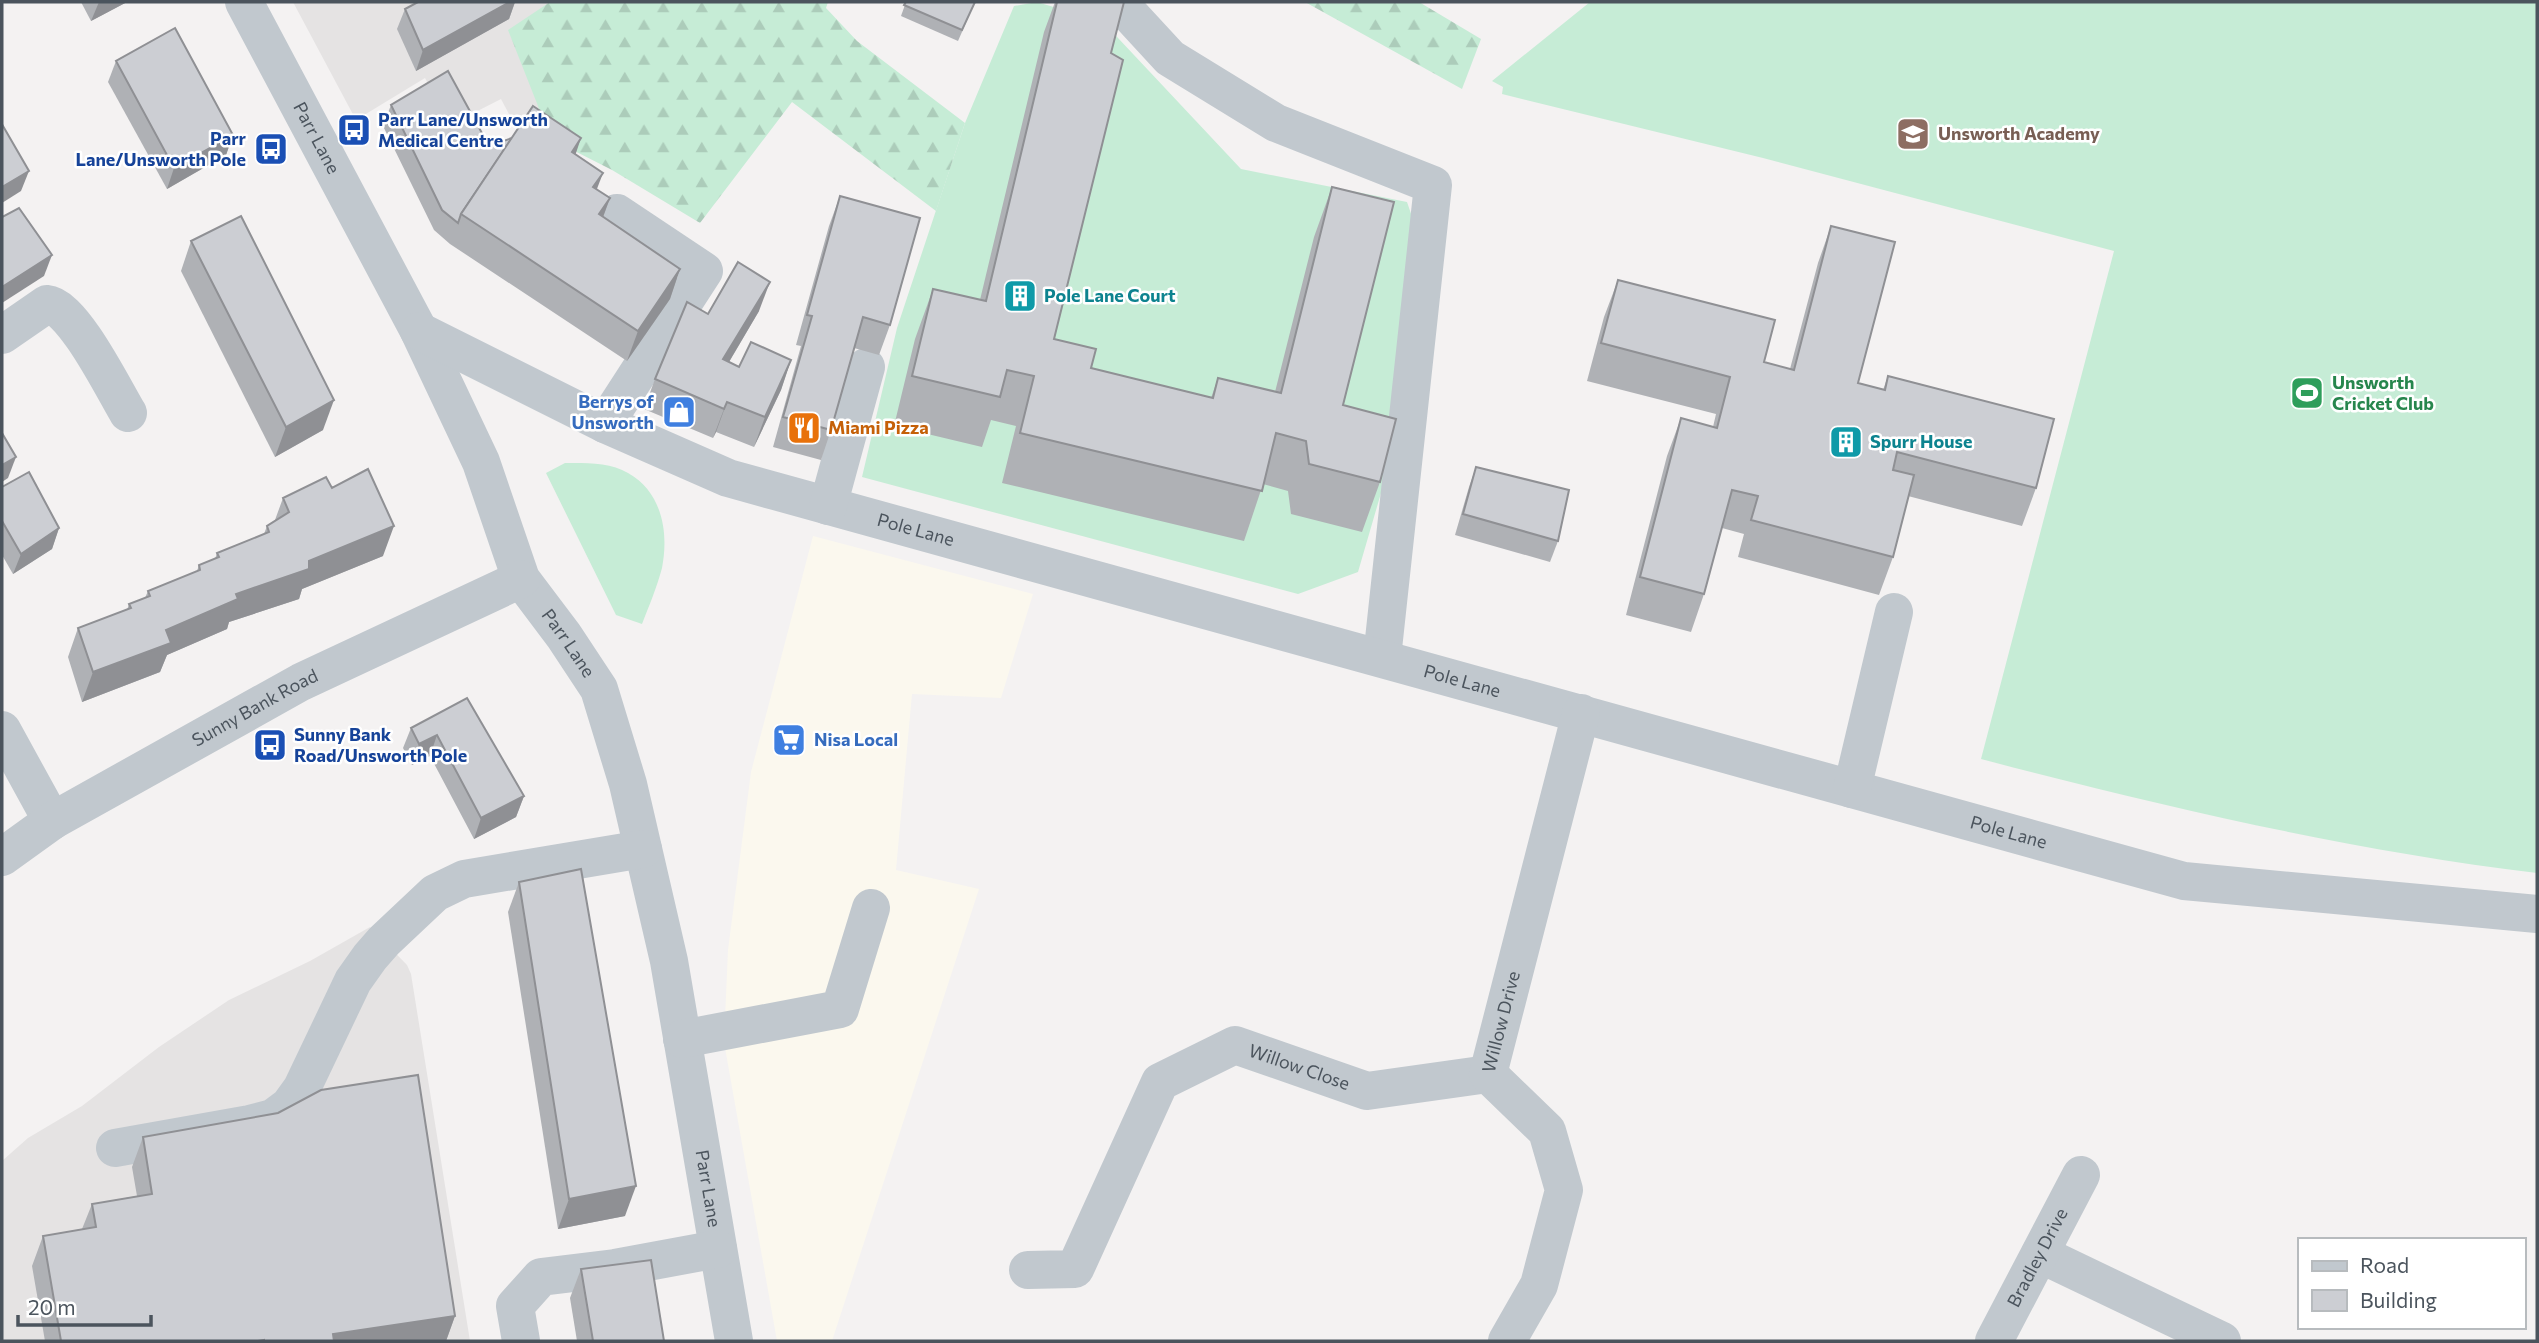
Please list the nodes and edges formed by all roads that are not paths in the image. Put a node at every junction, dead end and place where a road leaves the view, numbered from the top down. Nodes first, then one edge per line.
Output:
1 (1109, 2) edge
2 (253, 5) edge
3 (617, 213) dead end
4 (419, 331) junction
5 (2, 335) edge
6 (866, 368) dead end
7 (128, 413) dead end
8 (605, 424) junction
9 (828, 506) junction
10 (521, 579) junction
11 (1894, 612) dead end
12 (1382, 658) junction
13 (1581, 713) junction
14 (2, 730) edge
15 (1852, 789) junction
16 (52, 821) junction
17 (643, 849) junction
18 (2, 857) edge
19 (871, 908) dead end
20 (2537, 914) edge
21 (682, 1039) junction
22 (1488, 1074) junction
23 (115, 1148) dead end
24 (2081, 1175) dead end
25 (718, 1250) junction
26 (2040, 1254) junction
27 (1028, 1270) dead end
28 (521, 1341) edge
29 (734, 1341) edge
30 (1507, 1341) edge
31 (1994, 1341) edge
32 (2222, 1341) edge

1 - 12 street
2 - 4 street, Parr Lane
3 - 8 street
4 - 8 street, Pole Lane
4 - 10 street, Parr Lane
5 - 7 street
6 - 9 street
8 - 9 street, Pole Lane
9 - 12 street, Pole Lane
10 - 16 street, Sunny Bank Road
10 - 17 street, Parr Lane
11 - 15 street
12 - 13 street, Pole Lane
13 - 15 street, Pole Lane
13 - 22 street, Willow Drive
14 - 16 street
15 - 20 street, Pole Lane
16 - 18 street, Sunny Bank Road
17 - 21 street, Parr Lane
17 - 23 street
19 - 21 street
21 - 25 street, Parr Lane
22 - 27 street, Willow Close
22 - 30 street, Willow Drive
24 - 26 street, Bradley Drive
25 - 28 street
25 - 29 street, Parr Lane
26 - 31 street, Bradley Drive
26 - 32 street

